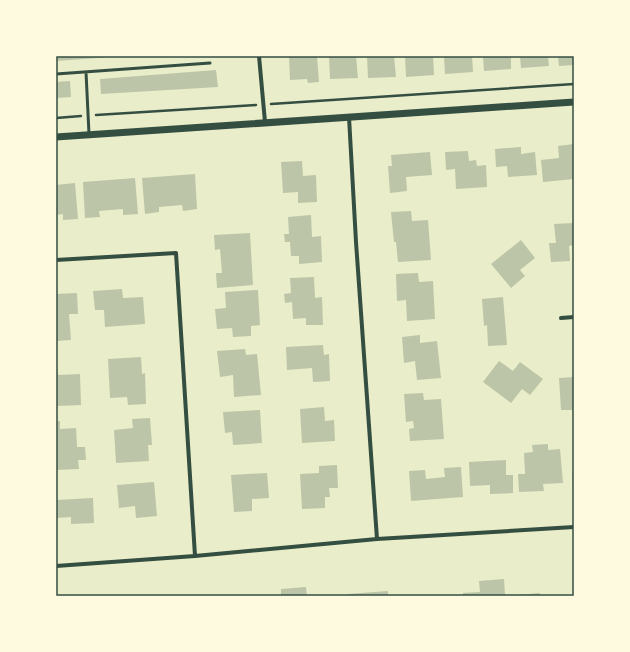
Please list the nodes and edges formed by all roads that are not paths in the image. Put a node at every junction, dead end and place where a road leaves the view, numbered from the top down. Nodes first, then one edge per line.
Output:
1 (260, 56) edge
2 (210, 63) dead end
3 (86, 72) junction
4 (56, 74) edge
5 (574, 102) edge
6 (349, 117) junction
7 (264, 122) junction
8 (89, 135) junction
9 (56, 137) edge
10 (56, 260) edge
11 (574, 317) edge
12 (561, 318) dead end
13 (574, 527) edge
14 (377, 539) junction
15 (195, 556) junction
16 (56, 566) edge

1 - 7 street
2 - 3 lane
3 - 4 lane
3 - 8 lane
5 - 6 street
6 - 7 street
6 - 14 street
7 - 8 street
8 - 9 street
10 - 15 street
11 - 12 street
13 - 14 street
14 - 15 street
15 - 16 street

